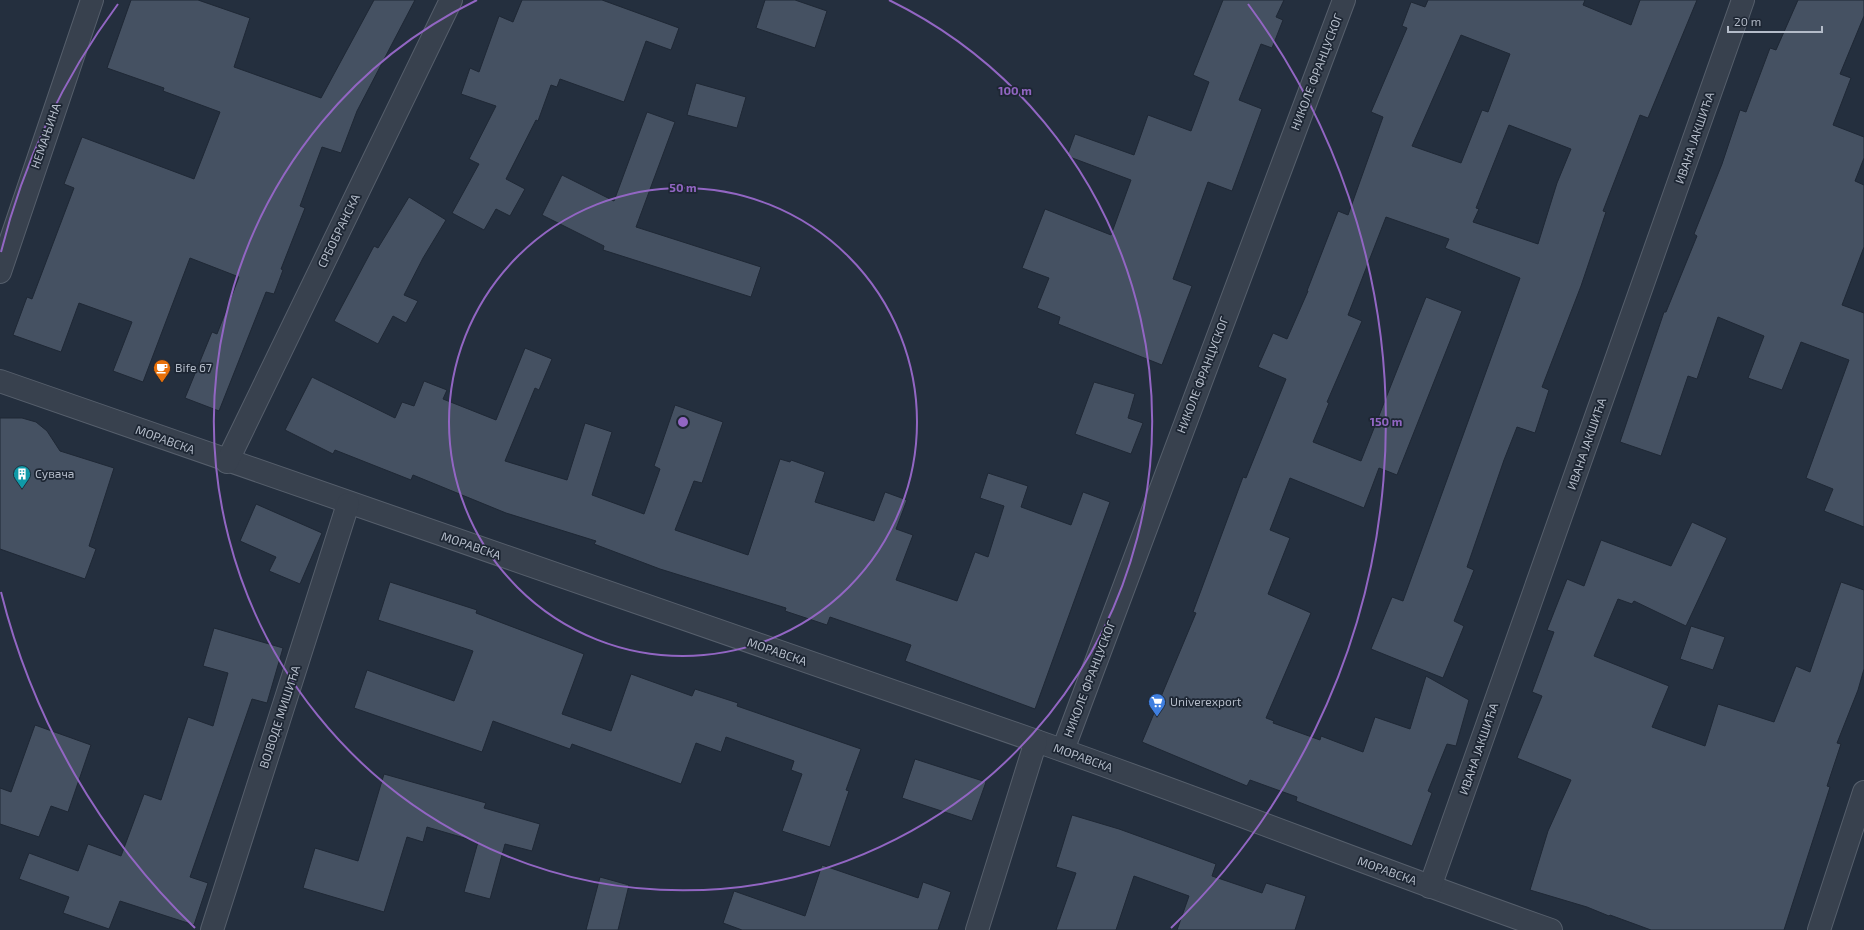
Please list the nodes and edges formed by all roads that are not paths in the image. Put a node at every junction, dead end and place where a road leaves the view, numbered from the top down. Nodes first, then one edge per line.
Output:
1 (92, 0) edge
2 (452, 0) edge
3 (1344, 0) edge
4 (1743, 0) edge
5 (0, 272) edge
6 (0, 381) edge
7 (227, 462) junction
8 (348, 504) junction
9 (1036, 741) junction
10 (1063, 750) junction
11 (1864, 792) edge
12 (1430, 887) junction
13 (212, 930) edge
14 (977, 930) edge
15 (1551, 930) edge
16 (1819, 930) edge

1 - 5 street, НЕМАЊИНА
2 - 7 street, СРБОБРАНСКА
3 - 10 street, НИКОЛЕ ФРАНЦУСКОГ
4 - 12 street, ИВАНА ЈАКШИЋА
6 - 7 street, МОРАВСКА
7 - 8 street, МОРАВСКА
8 - 9 street, МОРАВСКА
8 - 13 street, ВОЈВОДЕ МИШИЋА
9 - 10 street, МОРАВСКА
9 - 14 street
10 - 12 street, МОРАВСКА
11 - 16 street
12 - 15 street, МОРАВСКА

